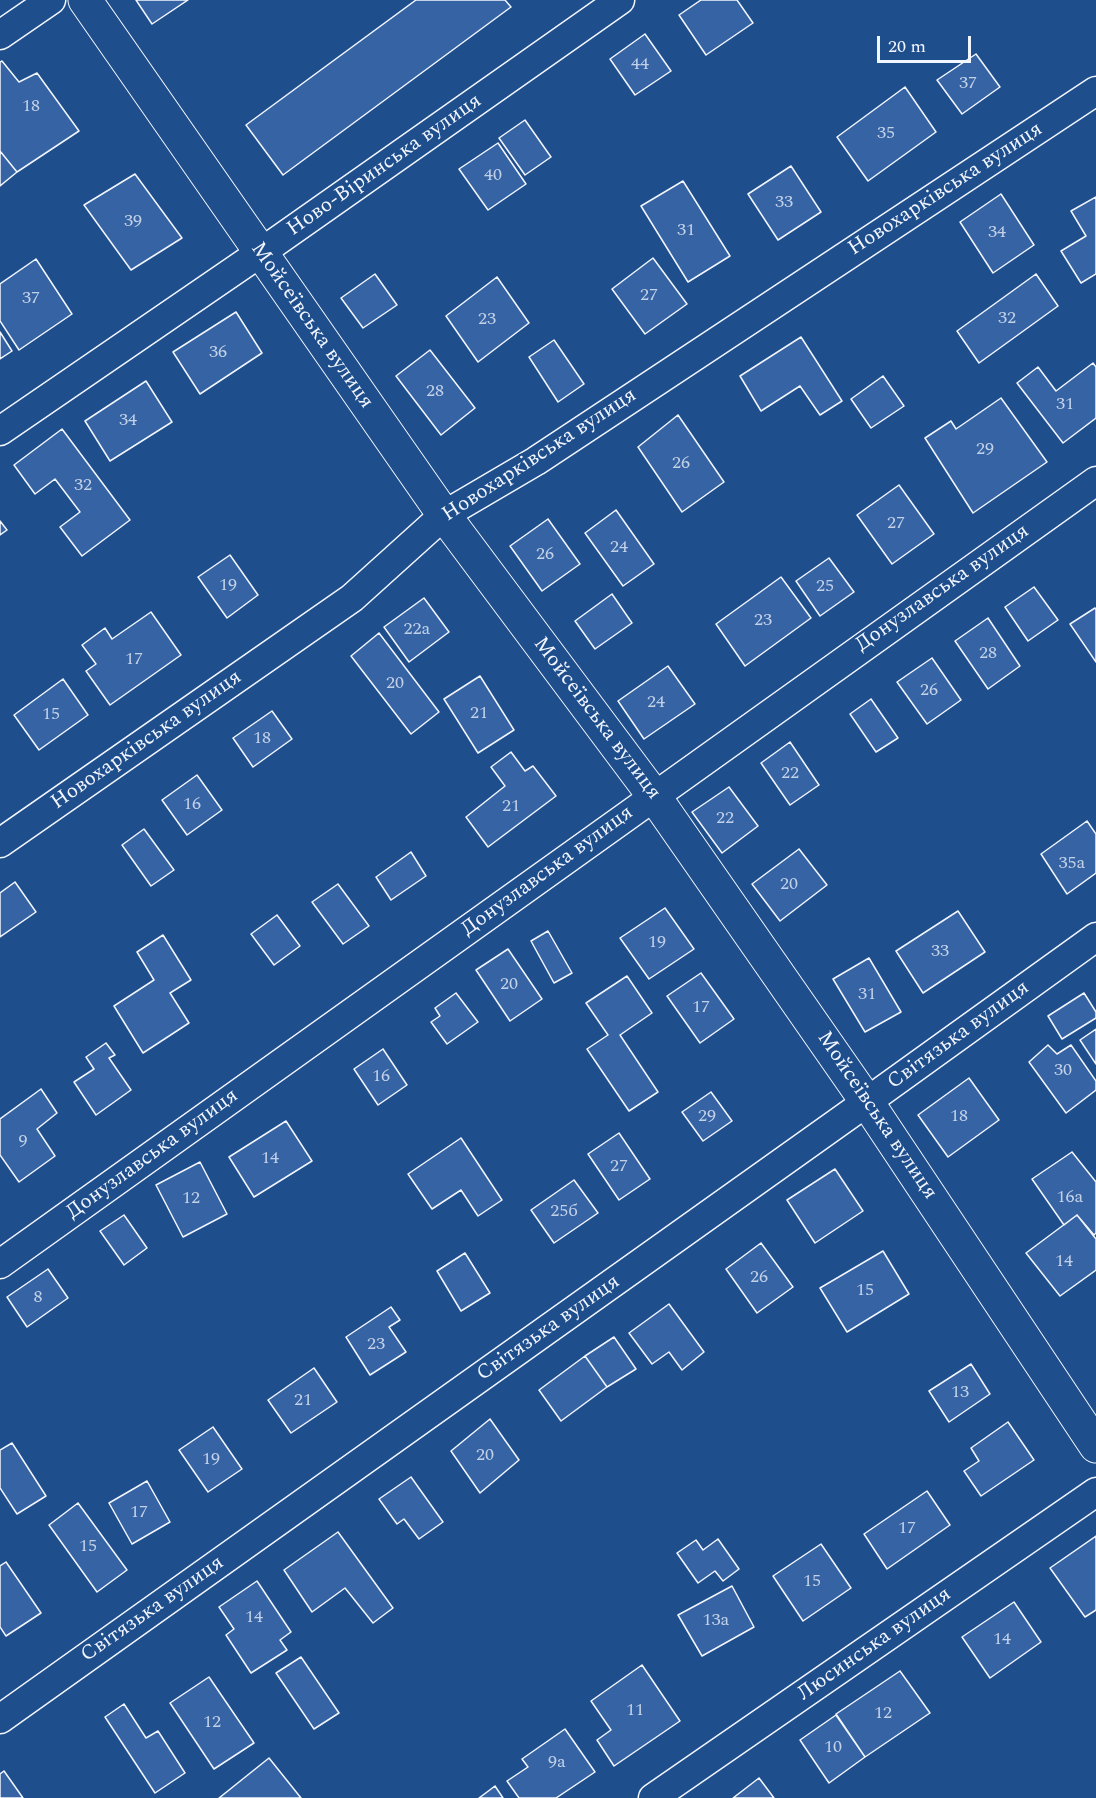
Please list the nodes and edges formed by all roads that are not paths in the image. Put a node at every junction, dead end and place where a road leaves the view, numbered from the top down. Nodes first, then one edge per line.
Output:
1 (51, 0) edge
2 (85, 0) edge
3 (620, 0) edge
4 (0, 35) edge
5 (1096, 91) edge
6 (260, 253) junction
7 (0, 431) edge
8 (1096, 481) edge
9 (444, 515) junction
10 (654, 796) junction
11 (0, 843) edge
12 (1096, 937) edge
13 (867, 1102) junction
14 (0, 1264) edge
15 (1096, 1446) edge
16 (1096, 1492) edge
17 (0, 1719) edge
18 (653, 1798) edge

1 - 4 street
2 - 6 main road, Мойсеївська вулиця
3 - 6 street, Ново-Віринська вулиця
5 - 9 street, Новохарківська вулиця
6 - 7 street, Ново-Віринська вулиця
6 - 9 main road, Мойсеївська вулиця
8 - 10 street, Донузлавська вулиця
9 - 10 main road, Мойсеївська вулиця
9 - 11 street, Новохарківська вулиця
10 - 13 main road, Мойсеївська вулиця
10 - 14 street, Донузлавська вулиця
12 - 13 street, Світязька вулиця
13 - 15 main road, Мойсеївська вулиця
13 - 17 street, Світязька вулиця
16 - 18 street, Люсинська вулиця

